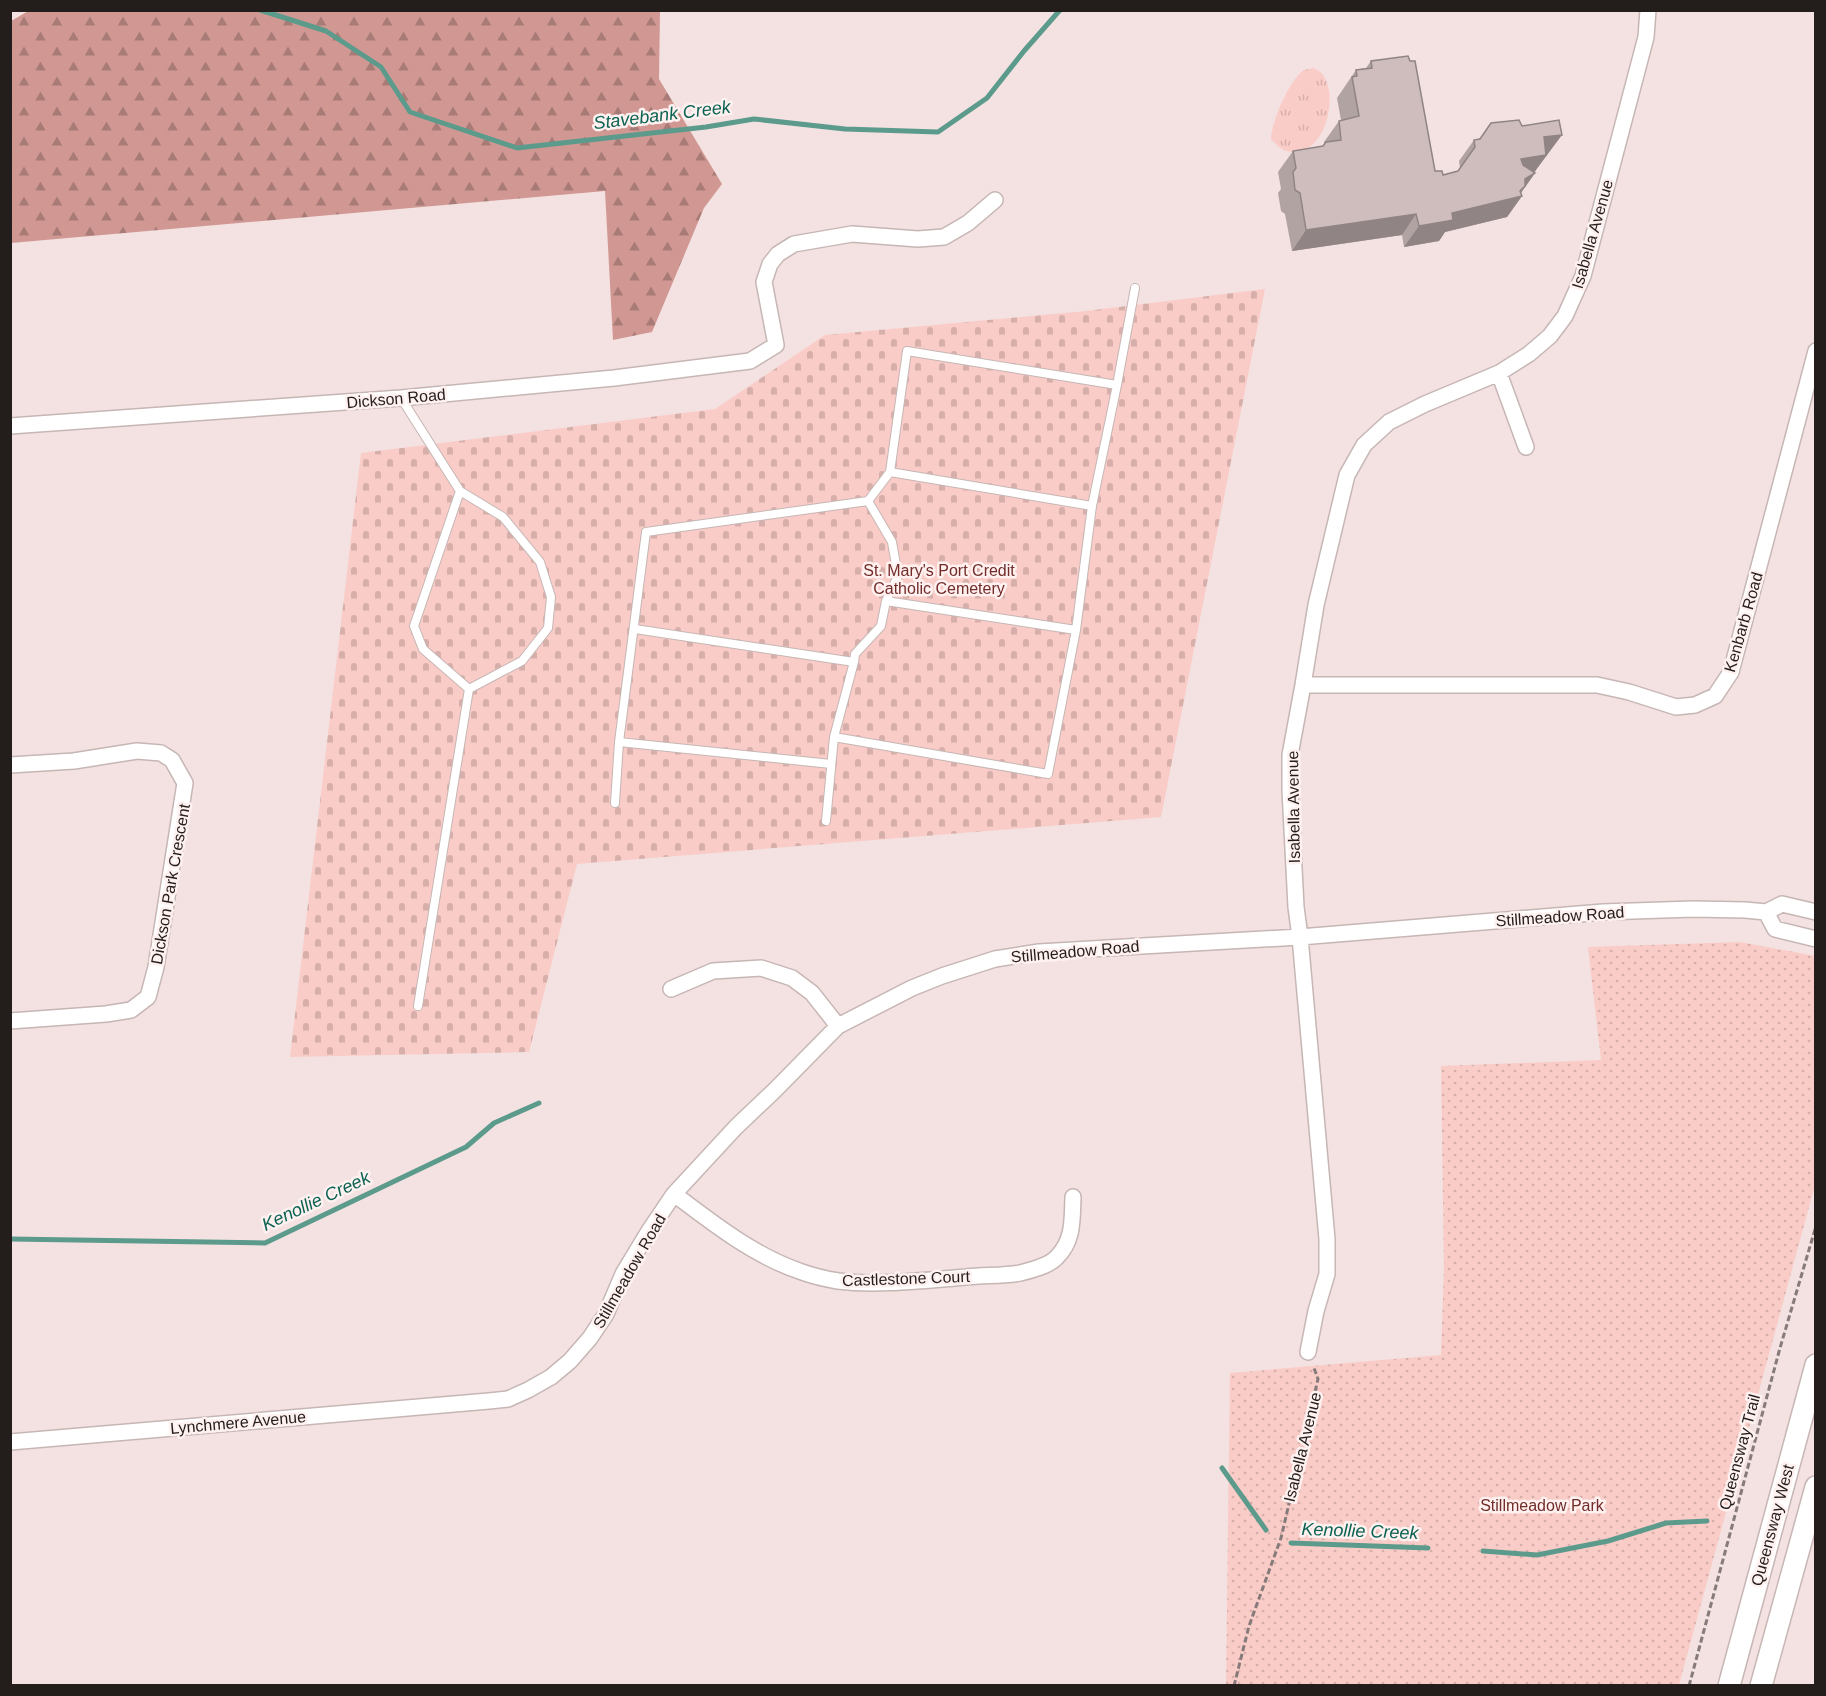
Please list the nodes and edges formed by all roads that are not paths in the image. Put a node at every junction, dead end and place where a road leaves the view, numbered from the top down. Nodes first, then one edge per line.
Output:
1 (1648, 10) edge
2 (995, 200) dead end
3 (1135, 288) dead end
4 (1815, 351) edge
5 (1499, 372) junction
6 (1117, 385) junction
7 (401, 398) junction
8 (10, 426) edge
9 (1526, 447) dead end
10 (890, 472) junction
11 (460, 491) junction
12 (868, 501) junction
13 (1092, 506) junction
14 (886, 601) junction
15 (635, 629) junction
16 (1076, 630) junction
17 (854, 662) junction
18 (1303, 685) junction
19 (469, 689) junction
20 (834, 737) junction
21 (619, 742) junction
22 (831, 764) junction
23 (10, 765) edge
24 (615, 803) dead end
25 (826, 820) dead end
26 (1766, 912) junction
27 (1815, 912) edge
28 (1300, 937) junction
29 (1815, 939) edge
30 (671, 989) dead end
31 (418, 1006) dead end
32 (10, 1021) edge
33 (838, 1026) junction
34 (674, 1194) junction
35 (1073, 1197) dead end
36 (1308, 1352) road end
37 (1815, 1365) edge
38 (465, 1403) joint
39 (10, 1442) edge
40 (1815, 1487) edge
41 (1729, 1686) edge
42 (1761, 1686) edge

1 - 5 street, Isabella Avenue
2 - 7 street, Dickson Road
3 - 6 lane
4 - 18 street, Kenbarb Road
5 - 9 street
5 - 18 street, Isabella Avenue
6 - 10 lane
6 - 13 lane
7 - 8 street, Dickson Road
7 - 11 lane
10 - 12 lane
10 - 13 lane
11 - 19 lane
11 - 19 lane
12 - 14 lane
12 - 15 lane
13 - 16 lane
14 - 16 lane
14 - 17 lane
15 - 17 lane
15 - 21 lane
16 - 20 lane
17 - 20 lane
18 - 28 street, Isabella Avenue
19 - 31 lane
20 - 22 lane
21 - 22 lane
21 - 24 lane
22 - 25 lane
23 - 32 street, Dickson Park Crescent
26 - 27 street, Stillmeadow Road
26 - 28 street, Stillmeadow Road
26 - 29 street
28 - 33 street, Stillmeadow Road
28 - 36 street, Isabella Avenue
30 - 33 street
33 - 34 street, Stillmeadow Road
34 - 35 street, Castlestone Court
34 - 38 street, Stillmeadow Road
37 - 41 main road, Queensway West
38 - 39 street, Lynchmere Avenue
40 - 42 main road, Queensway West

